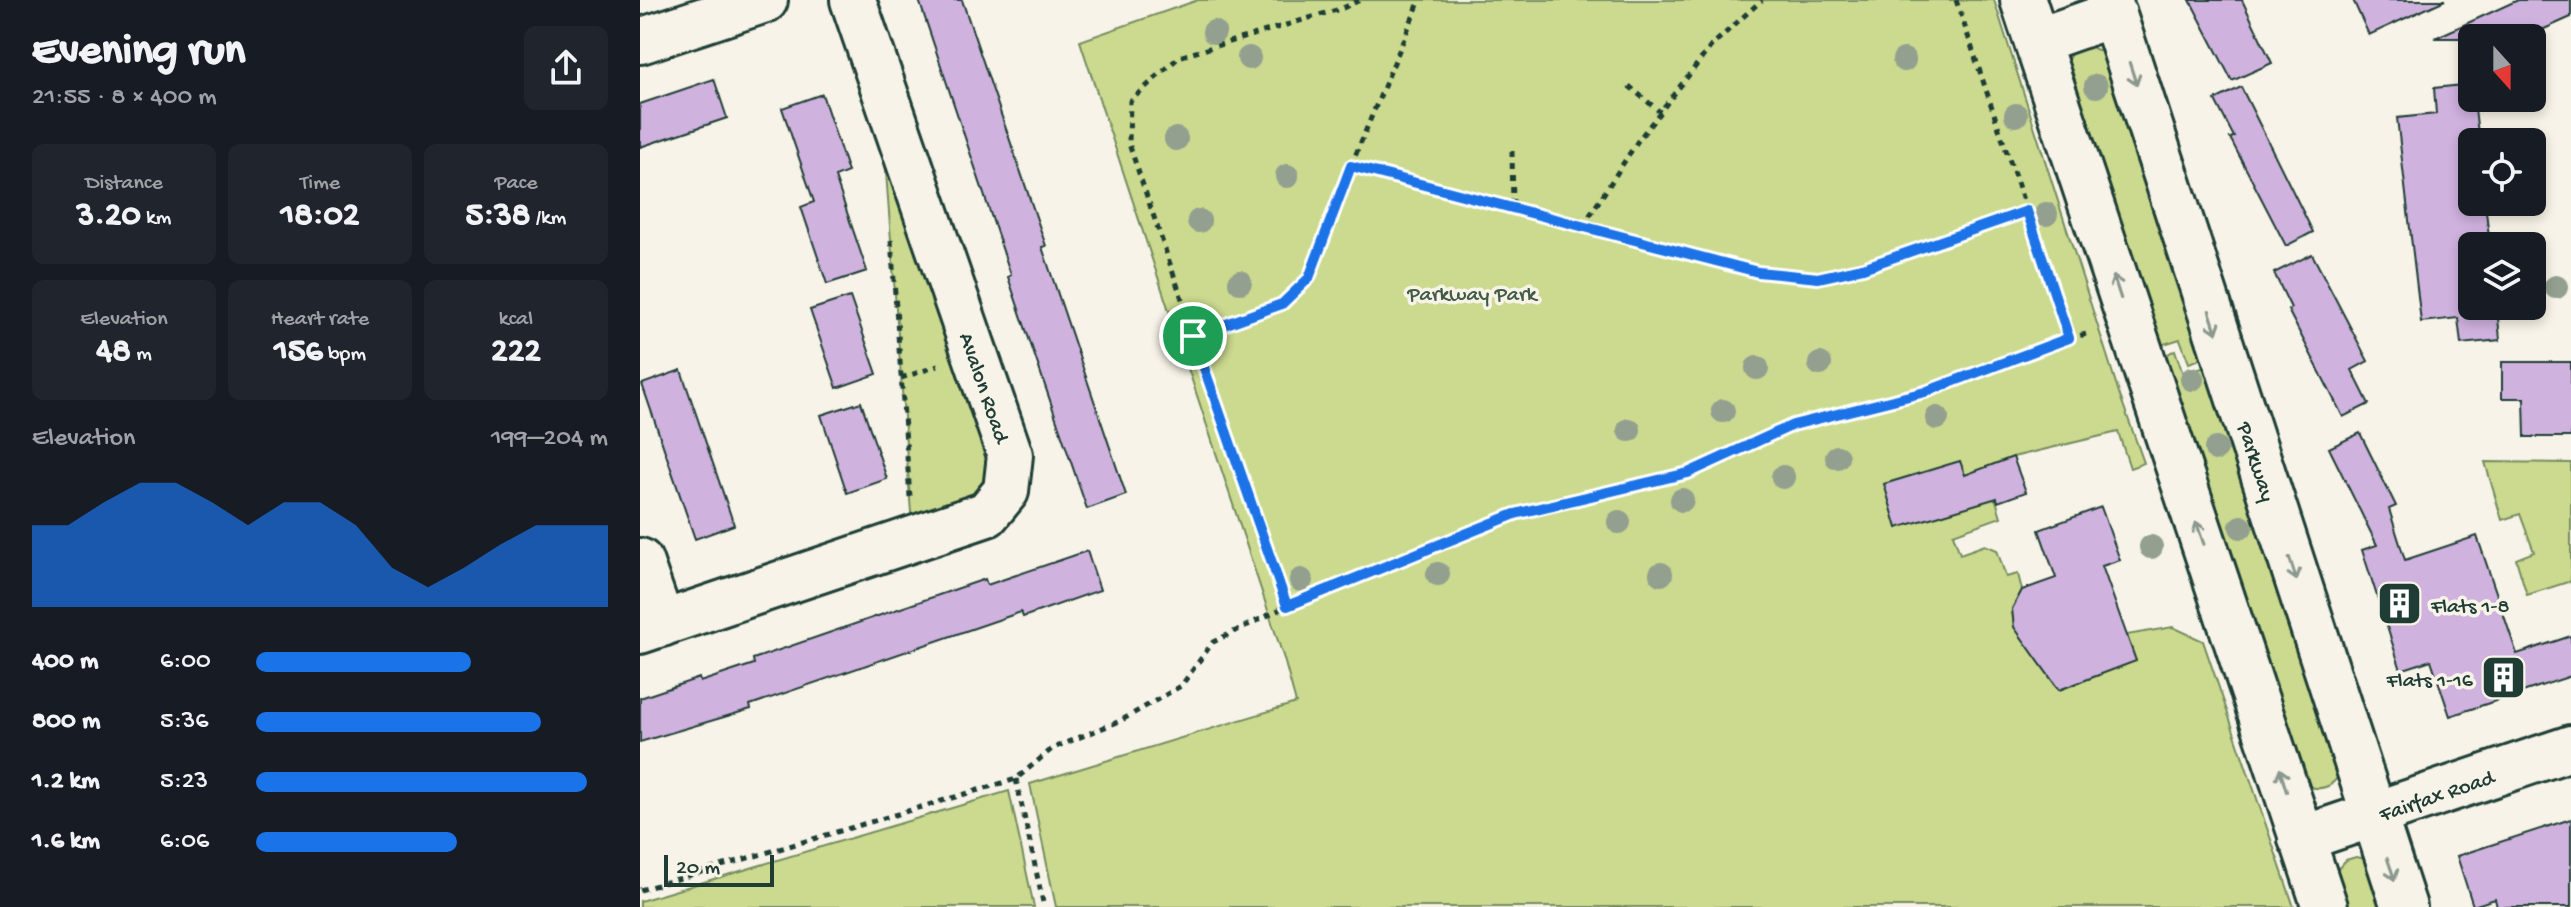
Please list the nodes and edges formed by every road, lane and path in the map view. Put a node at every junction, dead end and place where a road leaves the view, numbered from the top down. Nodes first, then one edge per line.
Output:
1 (765, 0) edge
2 (853, 0) edge
3 (1360, 0) edge
4 (1420, 0) edge
5 (1762, 0) edge
6 (1956, 0) edge
7 (2023, 0) edge
8 (2112, 7) edge
9 (640, 41) edge
10 (2037, 41) junction
11 (1629, 86) dead end
12 (1660, 112) junction
13 (1512, 151) dead end
14 (1351, 166) junction
15 (1513, 208) junction
16 (2027, 211) junction
17 (1583, 226) junction
18 (890, 227) dead end
19 (2130, 326) junction
20 (1193, 336) junction
21 (2069, 338) junction
22 (913, 540) junction
23 (640, 561) edge
24 (1287, 606) junction
25 (651, 628) edge
26 (2571, 748) edge
27 (1016, 779) junction
28 (2373, 815) junction
29 (2301, 839) junction
30 (640, 890) edge
31 (1044, 907) edge
32 (2325, 907) edge
33 (2404, 907) edge

1 - 9 street
2 - 22 street, Avalon Road
3 - 20 path
4 - 14 path
5 - 12 path
6 - 16 path
7 - 10 street
8 - 10 street, Parkway
8 -> 28 street, Parkway
19 -> 10 street
11 - 12 path
12 - 17 path
13 - 15 path
14 - 15 path
14 - 20 path
15 - 17 path
16 - 17 path
16 - 21 path
18 - 22 path
19 - 21 path
29 -> 19 street
20 - 24 path
21 - 24 path
22 - 25 street, Avalon Road
23 - 25 street
24 - 27 path
26 - 28 street, Fairfax Road
27 - 30 path
27 - 31 path
28 - 29 street, Fairfax Road
28 -> 33 street, Parkway
29 - 32 street

